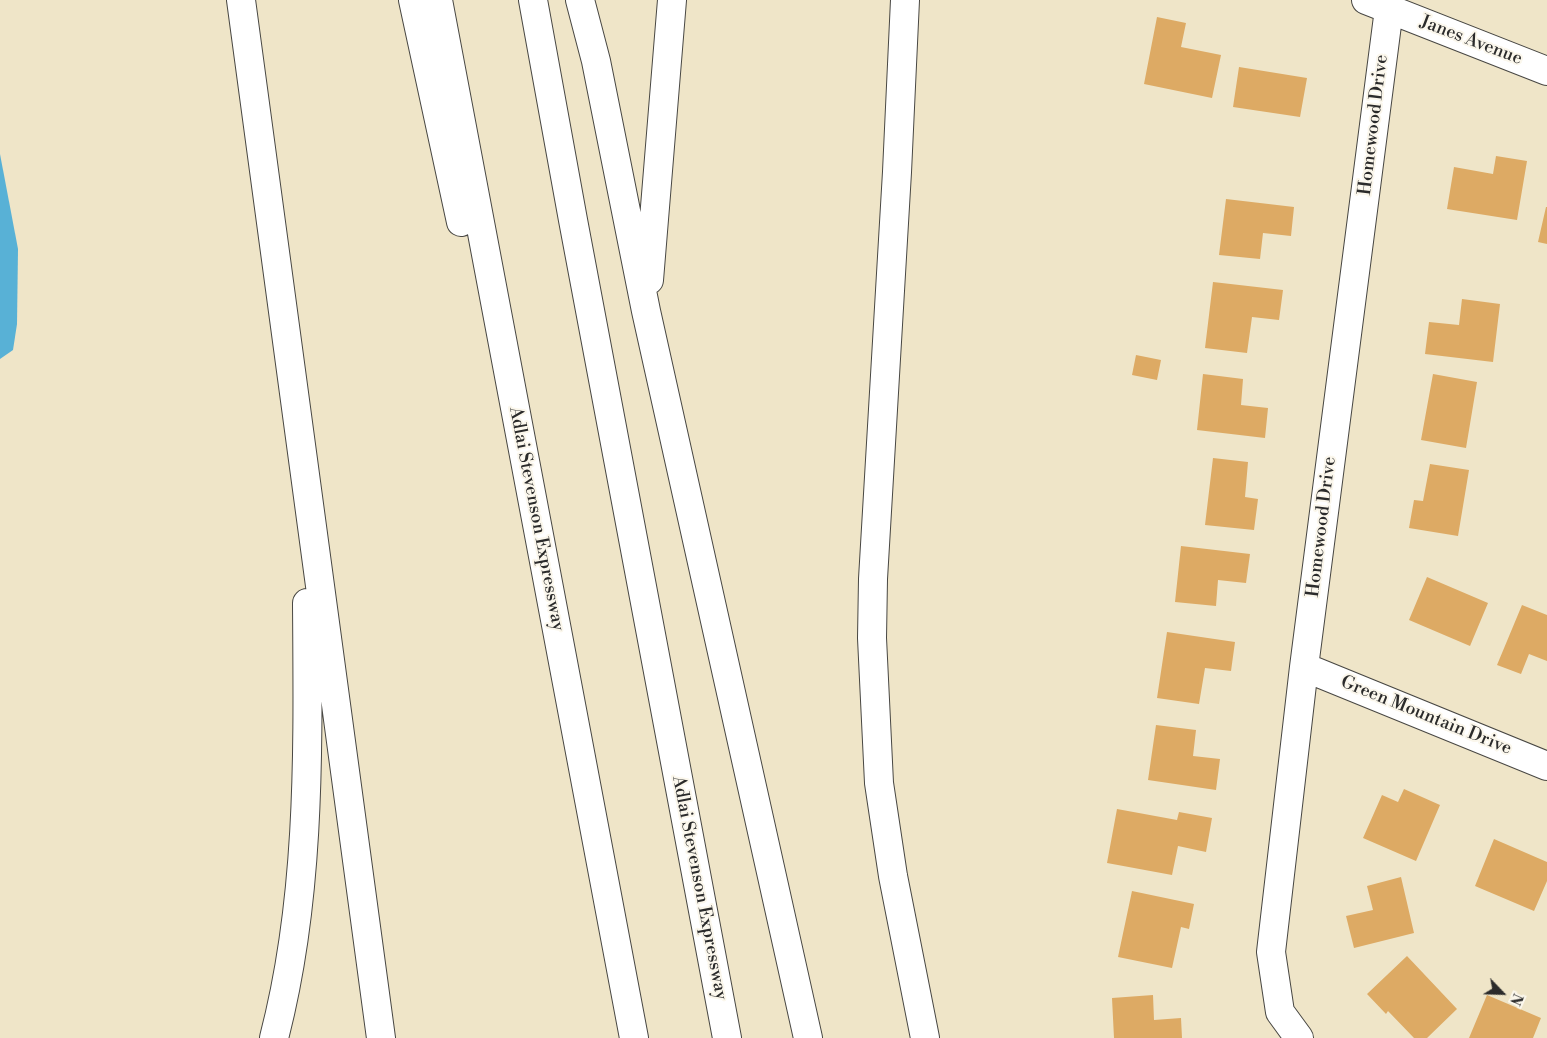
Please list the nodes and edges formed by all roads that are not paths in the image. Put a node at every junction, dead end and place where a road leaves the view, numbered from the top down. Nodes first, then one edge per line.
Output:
1 (241, 0) edge
2 (413, 0) edge
3 (438, 0) edge
4 (533, 0) edge
5 (580, 0) edge
6 (672, 0) edge
7 (905, 0) edge
8 (1378, 5) edge
9 (1547, 71) edge
10 (646, 311) junction
11 (307, 494) junction
12 (1304, 667) junction
13 (1547, 766) edge
14 (598, 849) junction
15 (274, 1038) edge
16 (382, 1038) edge
17 (634, 1038) edge
18 (727, 1038) edge
19 (808, 1038) edge
20 (925, 1038) edge
21 (1299, 1038) edge

1 - 11 main road
2 - 14 main road
3 - 14 main road, Adlai Stevenson Expressway
4 - 18 main road, Adlai Stevenson Expressway
5 - 10 main road
6 - 10 main road
7 - 20 main road
8 - 9 main road, Janes Avenue
8 - 12 main road, Homewood Drive
10 - 19 main road
11 - 15 main road
11 - 16 main road
12 - 13 main road, Green Mountain Drive
12 - 21 main road, Homewood Drive
14 - 17 main road, Adlai Stevenson Expressway

